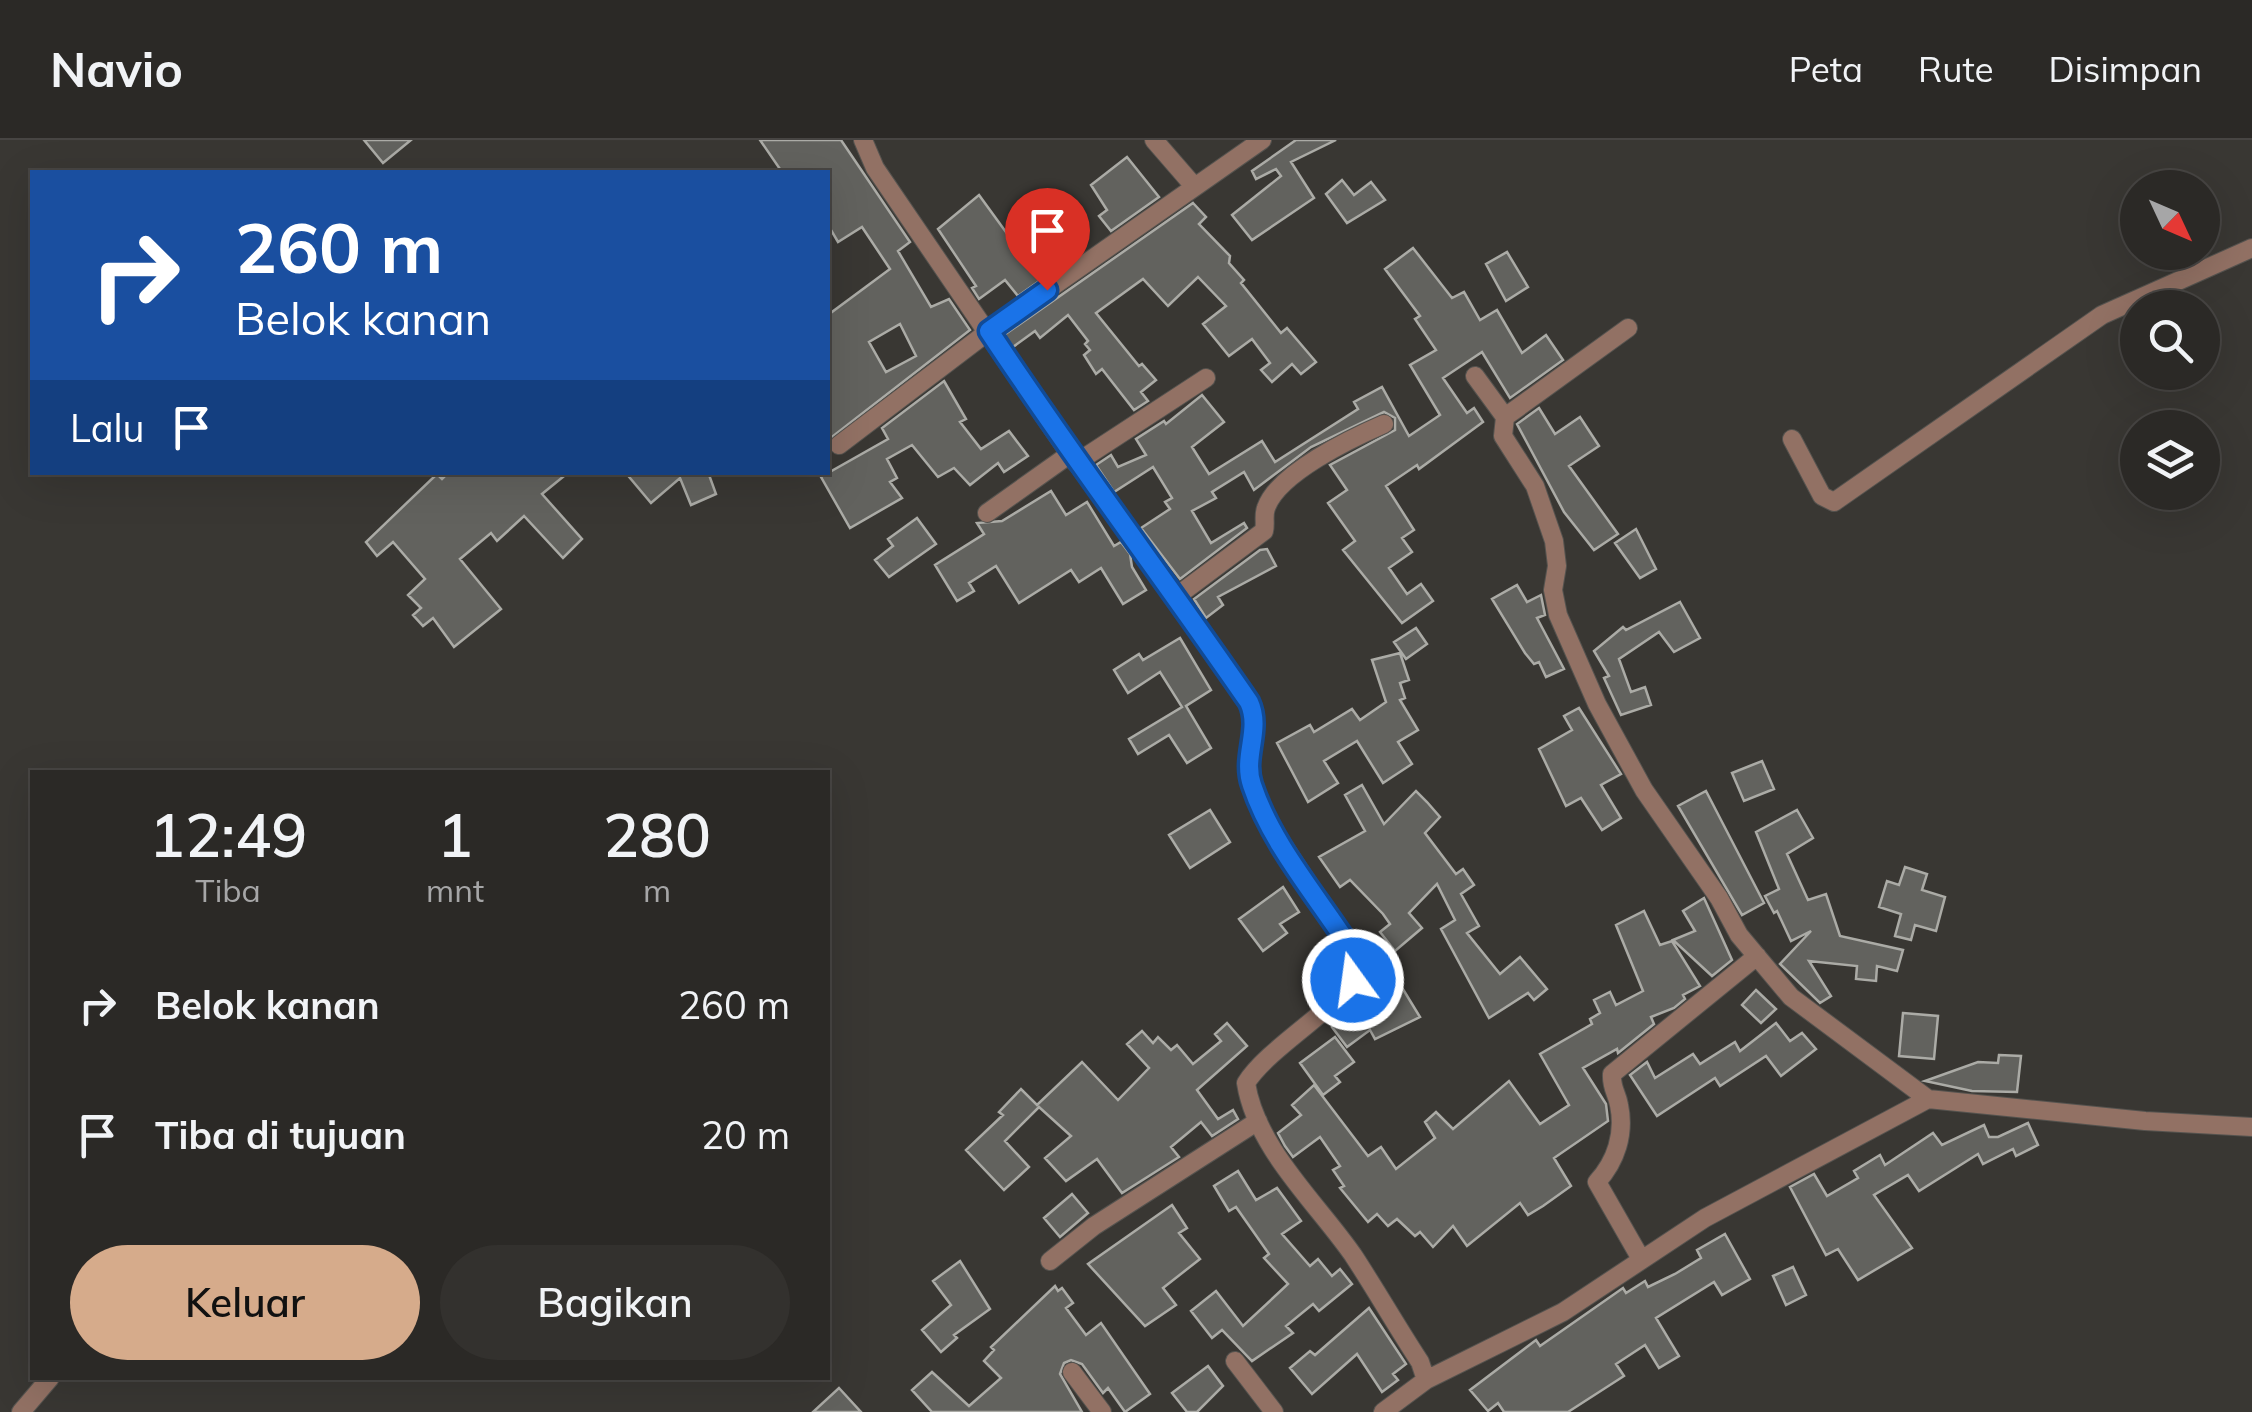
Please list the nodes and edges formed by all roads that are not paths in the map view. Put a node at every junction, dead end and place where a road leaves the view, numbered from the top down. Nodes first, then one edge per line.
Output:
1 (863, 140) edge
2 (1154, 140) edge
3 (1262, 140) edge
4 (1193, 185) junction
5 (2252, 248) edge
6 (1628, 328) dead end
7 (989, 331) junction
8 (1475, 376) dead end
9 (1206, 378) dead end
10 (1505, 417) junction
11 (1384, 424) dead end
12 (1792, 439) dead end
13 (839, 445) dead end
14 (1073, 458) junction
15 (988, 513) dead end
16 (1177, 596) junction
17 (1757, 956) junction
18 (1928, 1098) junction
19 (1258, 1121) junction
20 (2252, 1127) edge
21 (1641, 1260) junction
22 (1050, 1261) dead end
23 (1236, 1360) dead end
24 (1072, 1372) dead end
25 (49, 1380) edge
26 (1426, 1380) junction
27 (27, 1410) edge
28 (1102, 1412) edge
29 (1274, 1412) edge
30 (1383, 1412) edge

1 - 7 street
2 - 4 street
3 - 4 street
4 - 7 street
5 - 12 street
6 - 10 street
7 - 13 street
7 - 14 street
8 - 10 street
9 - 14 street
10 - 17 street
11 - 16 street
14 - 15 street
14 - 16 street
16 - 19 street
17 - 18 street
17 - 21 street
18 - 20 street
18 - 21 street
19 - 22 street
19 - 26 street
21 - 26 street
23 - 29 street
24 - 28 street
25 - 27 street
26 - 30 street

